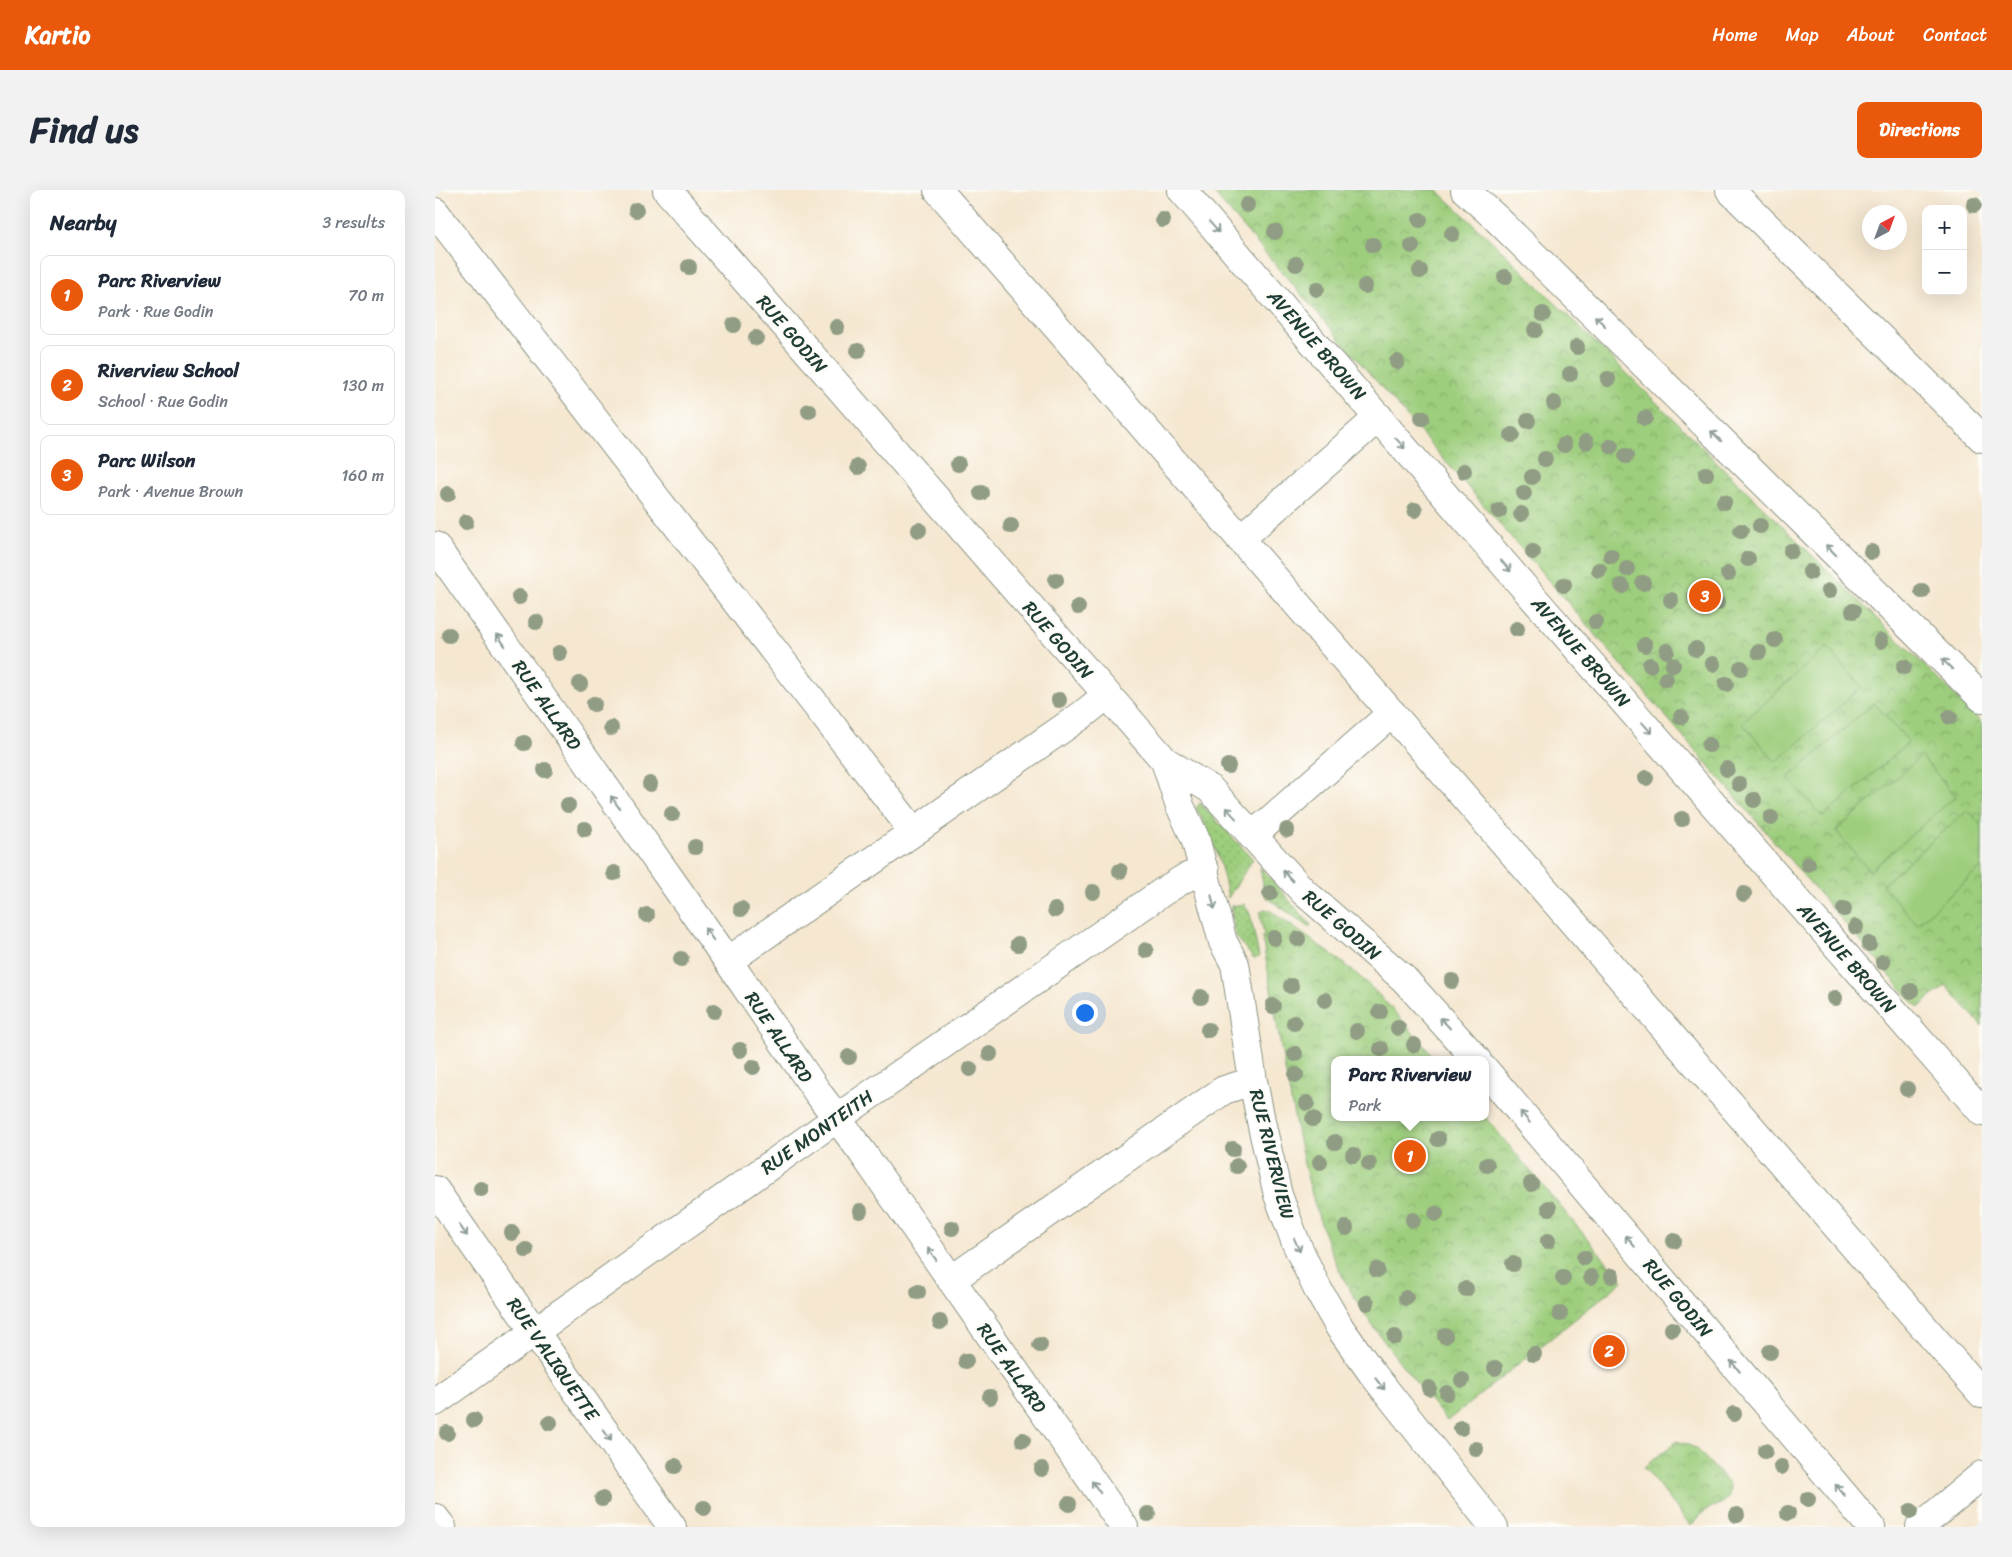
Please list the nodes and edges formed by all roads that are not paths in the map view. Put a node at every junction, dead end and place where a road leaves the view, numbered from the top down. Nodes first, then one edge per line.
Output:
1 (667, 190) edge
2 (938, 190) edge
3 (1182, 190) edge
4 (1465, 190) edge
5 (1729, 190) edge
6 (435, 212) edge
7 (1379, 417) junction
8 (1982, 438) edge
9 (1240, 539) junction
10 (435, 546) edge
11 (1106, 696) junction
12 (1982, 698) edge
13 (1392, 713) junction
14 (1165, 761) junction
15 (914, 832) junction
16 (1252, 836) junction
17 (1205, 870) junction
18 (728, 961) junction
19 (1473, 1056) edge
20 (1489, 1075) edge
21 (1253, 1081) junction
22 (1982, 1112) edge
23 (837, 1118) junction
24 (435, 1190) edge
25 (951, 1280) junction
26 (534, 1332) junction
27 (1982, 1394) edge
28 (435, 1402) edge
29 (1982, 1475) edge
30 (435, 1518) edge
31 (442, 1527) edge
32 (672, 1527) edge
33 (1125, 1527) edge
34 (1494, 1527) edge
35 (1871, 1527) edge
36 (1920, 1527) edge

1 - 11 street, RUE GODIN
2 - 9 street
3 -> 7 street, AVENUE BROWN
12 -> 4 street
5 - 8 street
6 - 15 street
7 - 9 street
7 -> 22 street, AVENUE BROWN
9 - 13 street
18 -> 10 street, RUE ALLARD
11 - 14 street, RUE GODIN
11 - 15 street
13 - 16 street
13 - 27 street
16 -> 14 street, RUE GODIN
14 - 17 street, RUE RIVERVIEW
15 - 18 street
19 -> 16 street, RUE GODIN
17 -> 21 street, RUE RIVERVIEW
17 - 23 street, RUE MONTEITH
18 - 23 street, RUE ALLARD
35 -> 20 street, RUE GODIN
21 - 25 street
21 -> 34 street, RUE RIVERVIEW
25 -> 23 street, RUE ALLARD
23 - 26 street, RUE MONTEITH
24 -> 26 street, RUE VALIQUETTE
33 -> 25 street, RUE ALLARD
26 - 28 street, RUE MONTEITH
26 -> 32 street, RUE VALIQUETTE
29 - 36 street
30 - 31 street

